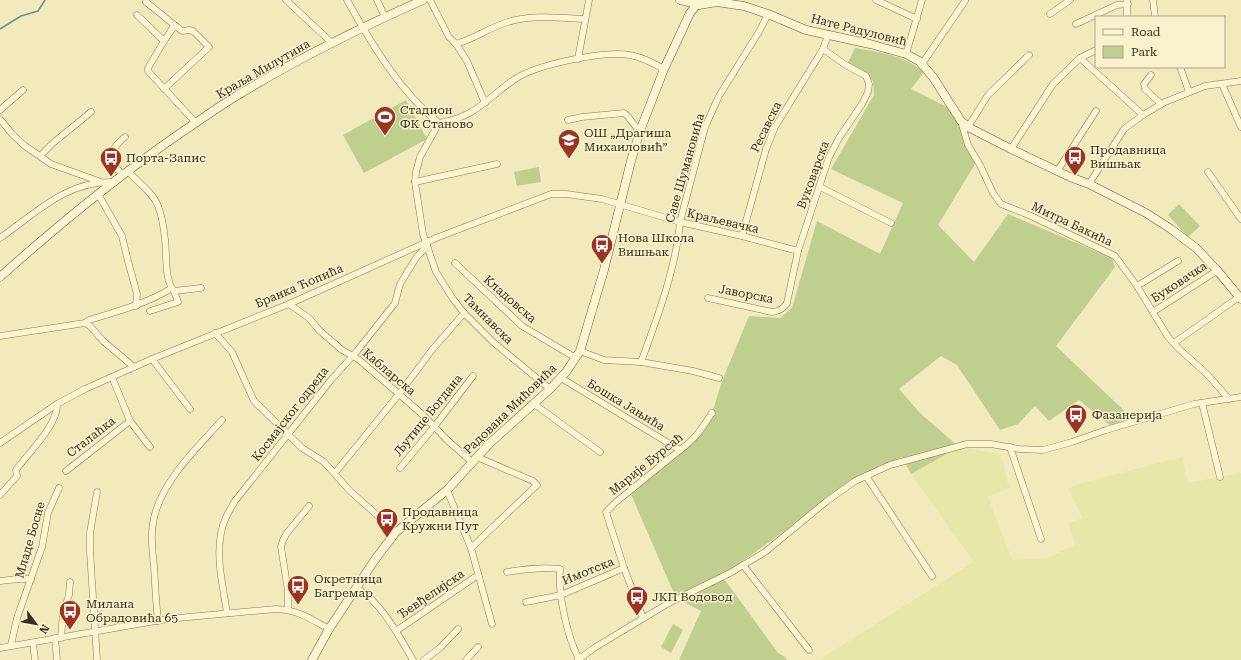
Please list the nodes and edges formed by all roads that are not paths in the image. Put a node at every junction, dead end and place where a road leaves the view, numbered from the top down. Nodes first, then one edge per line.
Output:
1 (286, 0) edge
2 (347, 0) edge
3 (376, 0) edge
4 (423, 0) edge
5 (430, 0) edge
6 (589, 0) edge
7 (680, 0) edge
8 (876, 0) edge
9 (922, 0) edge
10 (1070, 0) edge
11 (1153, 0) edge
12 (965, 1) dead end
13 (146, 2) dead end
14 (700, 2) edge
15 (1127, 2) edge
16 (768, 14) junction
17 (1050, 14) dead end
18 (137, 15) dead end
19 (1127, 16) edge
20 (1155, 16) edge
21 (385, 17) junction
22 (585, 19) junction
23 (917, 19) junction
24 (1076, 24) dead end
25 (174, 26) junction
26 (362, 28) junction
27 (828, 35) junction
28 (164, 41) junction
29 (332, 43) junction
30 (456, 44) junction
31 (823, 49) junction
32 (1095, 50) edge
33 (906, 54) junction
34 (1029, 55) dead end
35 (1080, 58) junction
36 (578, 59) junction
37 (922, 64) junction
38 (1180, 68) edge
39 (664, 69) junction
40 (1151, 75) dead end
41 (1241, 81) edge
42 (1222, 84) junction
43 (164, 89) junction
44 (23, 90) dead end
45 (1189, 92) junction
46 (485, 103) junction
47 (1161, 104) junction
48 (0, 110) edge
49 (1096, 111) dead end
50 (91, 112) dead end
51 (1144, 115) junction
52 (0, 119) edge
53 (568, 120) dead end
54 (961, 121) junction
55 (196, 123) junction
56 (439, 123) junction
57 (968, 127) junction
58 (1241, 127) edge
59 (640, 130) junction
60 (125, 137) dead end
61 (1011, 149) junction
62 (40, 156) junction
63 (497, 164) dead end
64 (1058, 170) junction
65 (1208, 172) dead end
66 (126, 173) junction
67 (101, 182) junction
68 (113, 182) junction
69 (415, 182) junction
70 (1090, 184) junction
71 (820, 187) junction
72 (98, 194) junction
73 (620, 205) junction
74 (1241, 219) edge
75 (680, 222) junction
76 (891, 223) dead end
77 (742, 236) junction
78 (0, 238) edge
79 (426, 244) junction
80 (798, 251) junction
81 (1178, 261) dead end
82 (455, 263) dead end
83 (1218, 270) junction
84 (0, 277) edge
85 (1137, 286) junction
86 (201, 288) dead end
87 (173, 289) junction
88 (708, 298) dead end
89 (1240, 298) edge
90 (289, 304) junction
91 (136, 306) junction
92 (150, 311) dead end
93 (780, 311) joint
94 (1153, 312) junction
95 (464, 313) junction
96 (85, 323) junction
97 (214, 333) junction
98 (0, 336) edge
99 (1174, 343) junction
100 (578, 354) junction
101 (352, 356) junction
102 (152, 359) junction
103 (641, 362) junction
104 (134, 367) junction
105 (473, 376) dead end
106 (112, 377) junction
107 (561, 378) junction
108 (718, 378) dead end
109 (550, 389) junction
110 (399, 394) junction
111 (1241, 397) edge
112 (1229, 399) junction
113 (1202, 403) junction
114 (58, 404) junction
115 (534, 404) junction
116 (190, 409) dead end
117 (712, 413) dead end
118 (222, 420) dead end
119 (130, 421) junction
120 (434, 427) junction
121 (289, 435) junction
122 (0, 443) edge
123 (150, 447) dead end
124 (1010, 447) junction
125 (680, 450) junction
126 (600, 452) dead end
127 (474, 460) junction
128 (400, 468) dead end
129 (66, 471) dead end
130 (335, 473) junction
131 (866, 476) junction
132 (1220, 477) dead end
133 (59, 488) dead end
134 (447, 490) junction
135 (97, 492) dead end
136 (0, 495) edge
137 (309, 506) dead end
138 (395, 533) junction
139 (1041, 539) dead end
140 (471, 548) junction
141 (743, 565) junction
142 (624, 568) junction
143 (506, 572) dead end
144 (478, 575) junction
145 (932, 576) dead end
146 (31, 579) junction
147 (0, 582) edge
148 (70, 582) dead end
149 (357, 588) junction
150 (561, 595) junction
151 (526, 602) dead end
152 (288, 609) junction
153 (228, 613) junction
154 (643, 618) junction
155 (158, 621) junction
156 (492, 624) dead end
157 (329, 629) junction
158 (458, 629) dead end
159 (396, 631) junction
160 (95, 632) junction
161 (58, 638) junction
162 (33, 642) junction
163 (11, 645) junction
164 (478, 647) dead end
165 (0, 648) edge
166 (809, 650) dead end
167 (35, 660) edge
168 (57, 660) edge
169 (97, 660) edge
170 (312, 660) edge
171 (412, 660) edge
172 (424, 660) edge
173 (466, 660) edge
174 (579, 660) edge

1 - 29 street
2 - 26 street
3 - 21 street
4 - 21 street, Краља Милутина
5 - 30 street
6 - 22 street
7 - 14 street
8 - 23 street
9 - 23 street
10 - 17 street
11 - 20 street
12 - 37 street
13 - 25 street
14 - 16 street, Нате Радуловић
14 - 39 street, Радована Мићовића
15 - 19 street
15 - 24 street
16 - 27 street, Нате Радуловић
16 - 75 street, Саве Шумановића
18 - 28 street
21 - 26 street, Краља Милутина
22 - 30 street
22 - 36 street
23 - 33 street
25 - 28 street
25 - 43 street
26 - 29 street, Краља Милутина
26 - 56 street
27 - 31 street, Ресавска
27 - 33 street, Нате Радуловић
28 - 43 street
29 - 55 street, Краља Милутина
30 - 46 street
31 - 71 street, Вуковарска
31 - 77 street, Ресавска
32 - 35 street
33 - 37 street, Нате Радуловић
34 - 57 street
35 - 51 street
35 - 61 street
36 - 39 street
36 - 46 street
37 - 54 street, Нате Радуловић
38 - 45 street
39 - 59 street, Радована Мићовића
40 - 47 street
41 - 42 street
42 - 45 street
42 - 58 street
43 - 55 street
44 - 48 street
45 - 47 street
46 - 56 street
47 - 51 street
49 - 64 street
50 - 62 street
51 - 70 street
52 - 62 street
53 - 59 street
54 - 57 street, Нате Радуловић
54 - 85 street, Митра Бакића
55 - 66 street, Краља Милутина
56 - 69 street, Тамнавска
57 - 61 street, Нате Радуловић
59 - 73 street, Радована Мићовића
60 - 66 street
61 - 64 street, Нате Радуловић
62 - 67 street
63 - 69 street
64 - 70 street, Нате Радуловић
65 - 74 street
66 - 68 street, Краља Милутина
66 - 87 street
67 - 68 street
67 - 78 street
68 - 72 street, Краља Милутина
69 - 79 street, Тамнавска
70 - 83 street, Нате Радуловић
71 - 76 street
71 - 80 street, Вуковарска
72 - 84 street, Краља Милутина
72 - 91 street
73 - 75 street, Краљевачка
73 - 79 street, Бранка Ћопића
73 - 100 street, Радована Мићовића
75 - 77 street, Краљевачка
75 - 103 street, Саве Шумановића
77 - 80 street, Краљевачка
79 - 90 street, Бранка Ћопића
79 - 95 street, Тамнавска
79 - 101 street, Космајског одреда
80 - 93 street, Вуковарска
81 - 85 street
82 - 100 street, Кладовска
83 - 89 street, Нате Радуловић
83 - 94 street, Буковачка
85 - 94 street, Митра Бакића
86 - 87 street
87 - 91 street
87 - 92 street
88 - 93 street, Јаворска
89 - 99 street
90 - 97 street, Бранка Ћопића
90 - 101 street, Кабларска
91 - 96 street
94 - 99 street, Митра Бакића
95 - 109 street, Тамнавска
95 - 110 street
96 - 98 street
96 - 104 street
97 - 102 street, Бранка Ћопића
97 - 121 street
99 - 112 street, Митра Бакића
100 - 103 street, Кладовска
100 - 107 street, Радована Мићовића
101 - 110 street, Кабларска
101 - 121 street, Космајског одреда
102 - 104 street, Бранка Ћопића
102 - 116 street
103 - 108 street, Кладовска
104 - 106 street, Бранка Ћопића
105 - 120 street, Љутице Богдана
106 - 114 street, Бранка Ћопића
106 - 119 street
107 - 109 street, Радована Мићовића
107 - 125 street, Бошка Јањића
109 - 115 street, Радована Мићовића
110 - 120 street, Кабларска
110 - 130 street
111 - 112 street
112 - 113 street
113 - 124 street
113 - 132 street
114 - 122 street, Бранка Ћопића
114 - 136 street
115 - 126 street
115 - 127 street, Радована Мићовића
117 - 125 street, Марије Бурсаћ
118 - 155 street
119 - 123 street
119 - 129 street, Сталаћка
120 - 127 street, Кабларска
120 - 128 street, Љутице Богдана
121 - 130 street
121 - 153 street, Космајског одреда
124 - 131 street
124 - 139 street
125 - 142 street, Марије Бурсаћ
127 - 134 street, Радована Мићовића
127 - 140 street, Кабларска
130 - 138 street
131 - 141 street
131 - 145 street
133 - 146 street, Младе Босне
134 - 138 street, Радована Мићовића
134 - 140 street
135 - 160 street
137 - 152 street
138 - 149 street, Радована Мићовића
140 - 144 street
141 - 154 street
141 - 166 street
142 - 150 street, Имотска
142 - 154 street
143 - 150 street
144 - 156 street
144 - 159 street, Ђевђелијска
146 - 147 street
146 - 163 street, Младе Босне
148 - 161 street
149 - 157 street, Радована Мићовића
149 - 159 street
150 - 151 street
150 - 174 street
152 - 153 street
152 - 157 street
153 - 155 street
154 - 174 street
155 - 160 street
157 - 170 street, Радована Мићовића
158 - 172 street
159 - 171 street
160 - 161 street
160 - 169 street
161 - 162 street
161 - 168 street
162 - 163 street
162 - 167 street
163 - 165 street
164 - 173 street

